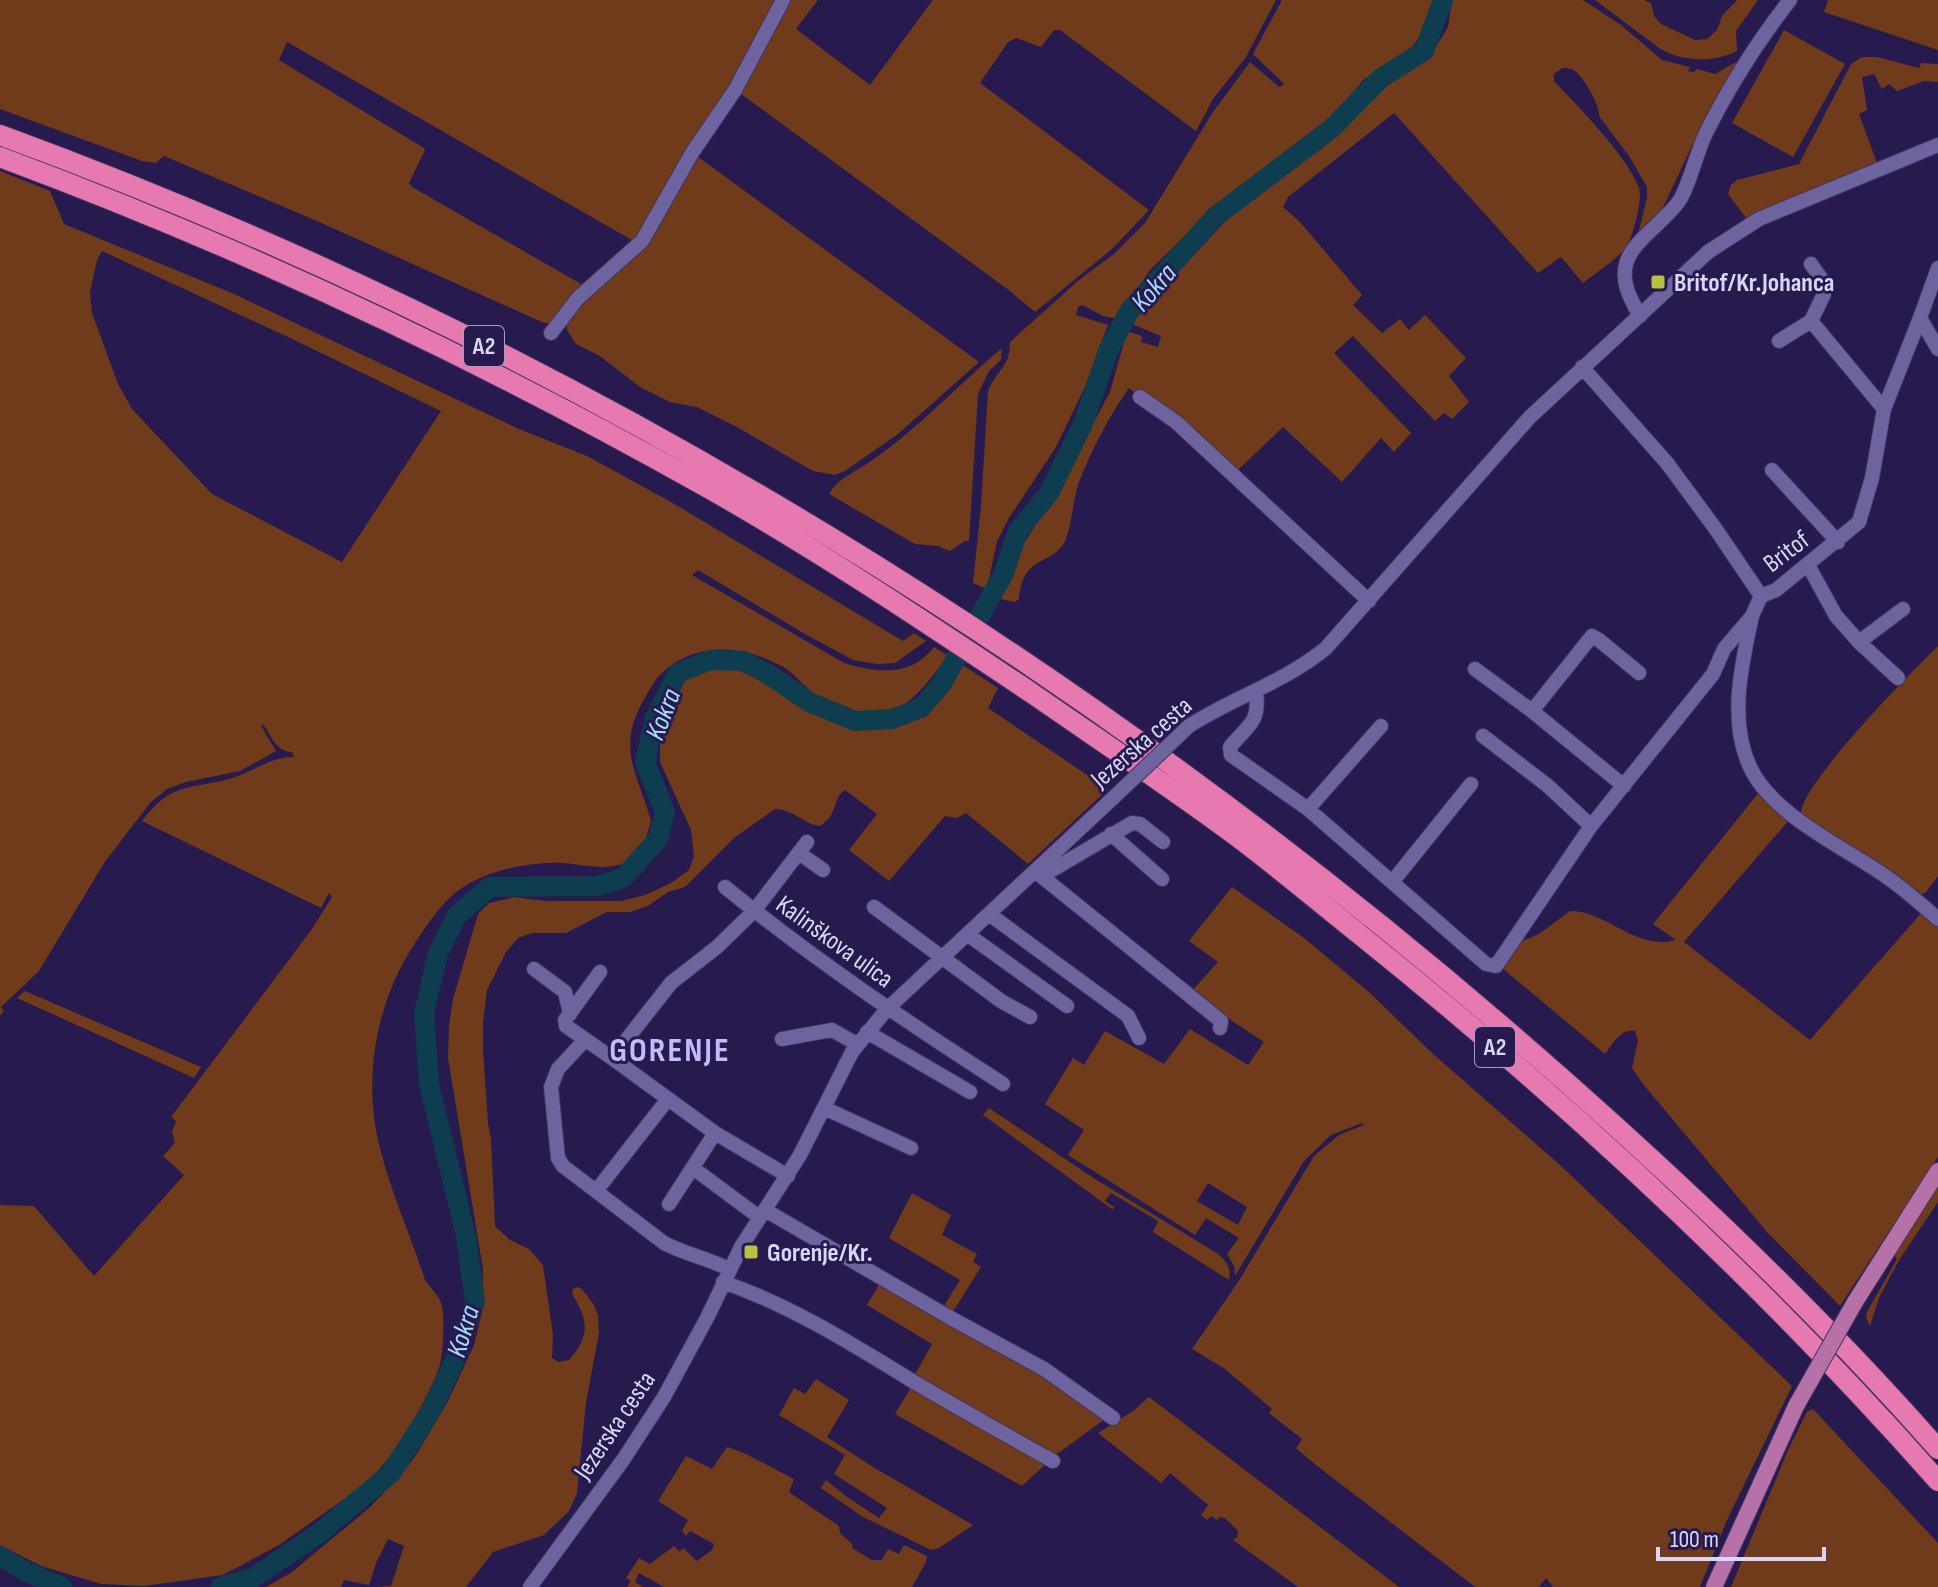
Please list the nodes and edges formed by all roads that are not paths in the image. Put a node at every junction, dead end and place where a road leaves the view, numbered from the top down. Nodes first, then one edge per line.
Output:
1 (783, 0) edge
2 (1790, 0) edge
3 (0, 135) edge
4 (1938, 145) edge
5 (0, 157) edge
6 (1811, 264) dead end
7 (1938, 268) edge
8 (1640, 316) junction
9 (1920, 318) junction
10 (1811, 321) junction
11 (551, 333) dead end
12 (1779, 341) dead end
13 (1938, 349) edge
14 (1582, 367) junction
15 (1140, 397) dead end
16 (1884, 409) junction
17 (1772, 470) dead end
18 (1838, 542) junction
19 (1808, 565) junction
20 (1761, 596) junction
21 (1369, 601) junction
22 (1903, 609) dead end
23 (1752, 616) junction
24 (1859, 642) junction
25 (1475, 669) dead end
26 (1639, 673) dead end
27 (1898, 678) dead end
28 (1256, 691) junction
29 (1532, 711) junction
30 (1381, 726) dead end
31 (1483, 736) dead end
32 (1471, 784) dead end
33 (1624, 786) junction
34 (1308, 809) junction
35 (1591, 826) junction
36 (1111, 834) junction
37 (1163, 842) dead end
38 (823, 870) dead end
39 (1038, 874) junction
40 (1162, 879) dead end
41 (1393, 881) junction
42 (725, 887) dead end
43 (874, 907) dead end
44 (754, 911) junction
45 (989, 914) junction
46 (1938, 919) edge
47 (967, 934) junction
48 (943, 959) junction
49 (534, 969) dead end
50 (600, 972) dead end
51 (1067, 1006) dead end
52 (887, 1009) junction
53 (570, 1014) junction
54 (1030, 1017) dead end
55 (1220, 1028) dead end
56 (862, 1038) junction
57 (1139, 1038) dead end
58 (782, 1039) dead end
59 (584, 1041) junction
60 (612, 1058) junction
61 (1003, 1084) dead end
62 (970, 1092) dead end
63 (668, 1099) junction
64 (824, 1108) junction
65 (715, 1133) junction
66 (911, 1148) dead end
67 (693, 1168) junction
68 (1938, 1171) edge
69 (788, 1176) junction
70 (596, 1191) junction
71 (669, 1204) dead end
72 (762, 1214) junction
73 (726, 1276) junction
74 (1113, 1418) dead end
75 (1938, 1449) edge
76 (1053, 1461) dead end
77 (1938, 1481) edge
78 (530, 1587) edge
79 (1714, 1587) edge

1 - 11 street
2 - 8 street
3 - 75 highway, A2
4 - 8 street
5 - 77 highway, A2
6 - 10 street
7 - 9 street, Britof
8 - 14 street
9 - 13 street
9 - 16 street, Britof
10 - 12 street
10 - 16 street
14 - 20 street, Britof
14 - 21 street
15 - 21 street
16 - 18 street, Britof
17 - 18 street
18 - 19 street, Britof
19 - 20 street, Britof
19 - 24 street
20 - 23 street
21 - 28 street, Jezerska cesta
22 - 24 street
23 - 33 street
23 - 46 street
24 - 27 street
25 - 29 street
26 - 29 street
28 - 34 street
28 - 39 street, Jezerska cesta, bridge
29 - 33 street
30 - 34 street
31 - 35 street
32 - 41 street
33 - 35 street
34 - 41 street
35 - 41 street
36 - 37 street
36 - 39 street
36 - 40 street
38 - 44 street, Kalinškova ulica
39 - 45 street, Jezerska cesta
39 - 55 street
42 - 44 street, Kalinškova ulica
43 - 48 street
44 - 52 street, Kalinškova ulica
44 - 60 street, Kalinškova ulica
45 - 47 street, Jezerska cesta
45 - 57 street
47 - 48 street, Jezerska cesta
47 - 51 street
48 - 52 street, Jezerska cesta
48 - 54 street
49 - 53 street
50 - 53 street
52 - 56 street, Jezerska cesta
52 - 61 street
53 - 59 street
56 - 58 street
56 - 62 street
56 - 64 street, Jezerska cesta
59 - 60 street
59 - 70 street
60 - 63 street
63 - 65 street
63 - 70 street
64 - 66 street
64 - 69 street, Jezerska cesta
65 - 67 street
65 - 69 street
67 - 71 street
67 - 72 street
68 - 79 main road, bridge
69 - 72 street, Jezerska cesta
70 - 73 street
72 - 73 street, Jezerska cesta
72 - 74 street
73 - 76 street
73 - 78 street, Jezerska cesta

